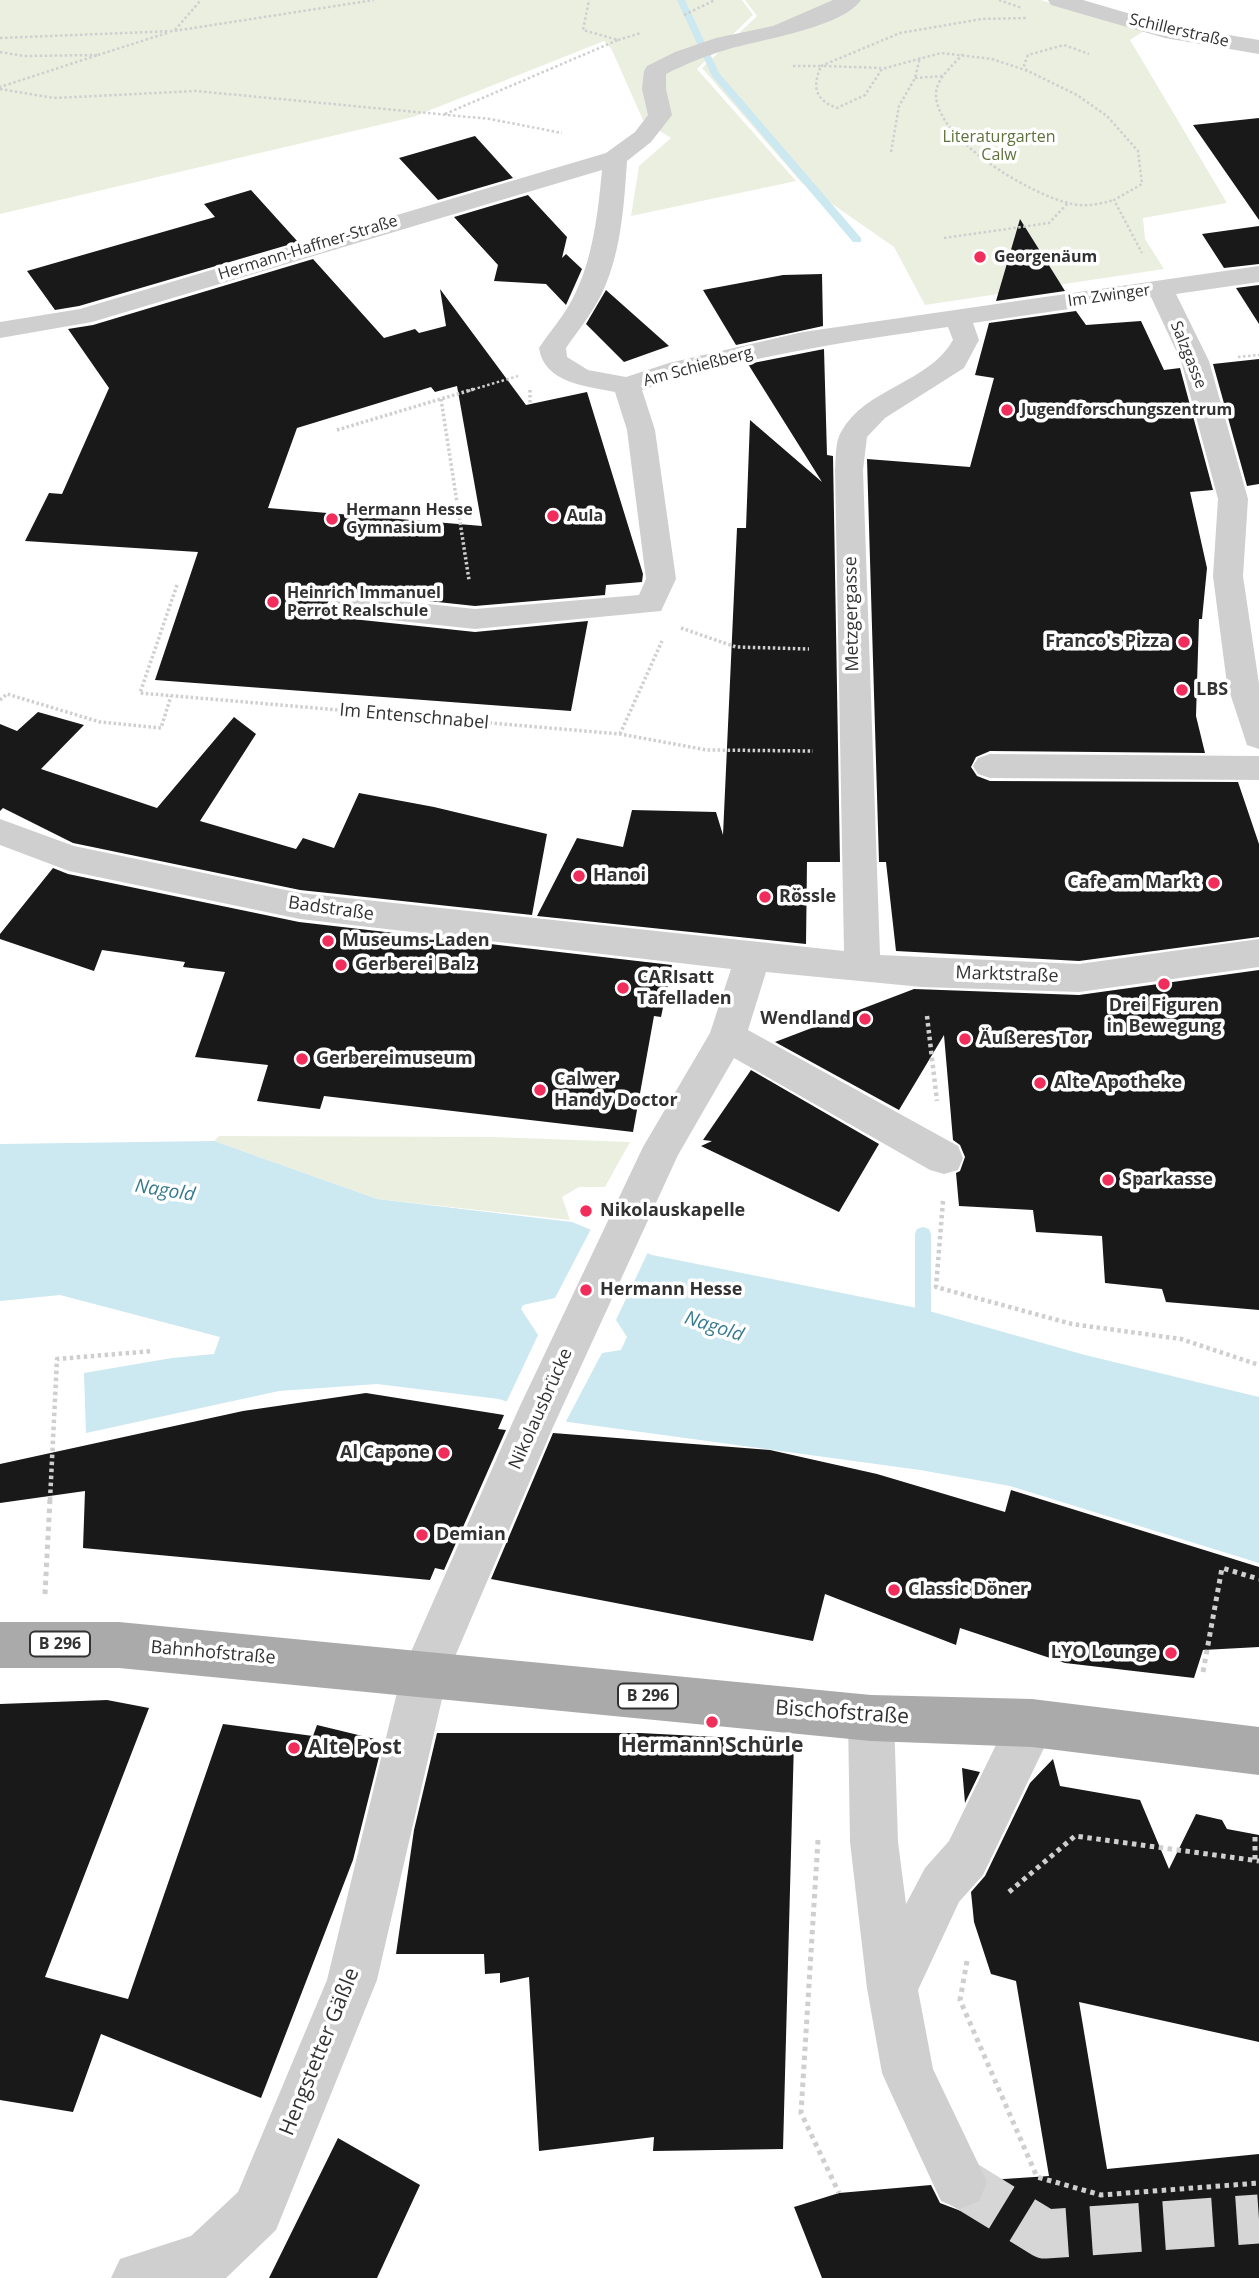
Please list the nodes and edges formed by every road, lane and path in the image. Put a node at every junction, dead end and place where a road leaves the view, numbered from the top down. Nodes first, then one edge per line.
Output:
1 (201, 0) edge
2 (374, 0) edge
3 (589, 0) edge
4 (715, 0) edge
5 (850, 0) edge
6 (1059, 0) edge
7 (696, 9) dead end
8 (1033, 17) dead end
9 (174, 31) junction
10 (0, 38) edge
11 (727, 43) junction
12 (1259, 47) edge
13 (0, 52) edge
14 (963, 53) junction
15 (1089, 54) dead end
16 (98, 55) junction
17 (920, 57) junction
18 (821, 66) junction
19 (882, 69) junction
20 (1028, 71) junction
21 (943, 76) junction
22 (915, 78) junction
23 (0, 88) edge
24 (441, 116) junction
25 (891, 152) dead end
26 (615, 158) junction
27 (1114, 200) junction
28 (1068, 203) junction
29 (944, 238) dead end
30 (1259, 274) edge
31 (1160, 288) junction
32 (958, 317) junction
33 (0, 330) edge
34 (554, 360) junction
35 (627, 386) junction
36 (441, 399) junction
37 (337, 430) dead end
38 (1245, 542) edge
39 (177, 585) dead end
40 (344, 605) dead end
41 (475, 619) junction
42 (669, 624) dead end
43 (664, 636) dead end
44 (852, 651) junction
45 (172, 696) junction
46 (0, 700) edge
47 (620, 734) junction
48 (1259, 737) edge
49 (856, 751) junction
50 (990, 766) dead end
51 (1259, 768) edge
52 (0, 832) edge
53 (1259, 953) edge
54 (753, 957) junction
55 (862, 967) junction
56 (922, 973) junction
57 (727, 1036) junction
58 (944, 1158) junction
59 (153, 1351) dead end
60 (1259, 1365) edge
61 (1259, 1579) edge
62 (22, 1645) edge
63 (425, 1672) junction
64 (1203, 1672) dead end
65 (871, 1718) junction
66 (1032, 1723) junction
67 (1259, 1751) edge
68 (818, 1837) dead end
69 (1255, 1837) dead end
70 (1257, 1861) edge
71 (1004, 1896) dead end
72 (969, 1948) dead end
73 (892, 1987) junction
74 (960, 2182) tunnel mouth
75 (1259, 2183) edge
76 (839, 2193) dead end
77 (139, 2278) edge

1 - 9 path
2 - 9 path
3 - 24 path
4 - 7 path
5 - 11 street
6 - 12 street, Schillerstraße
8 - 18 path
9 - 10 path
9 - 16 path
11 - 18 path
11 - 26 street
13 - 16 path
14 - 17 path
14 - 20 path
14 - 21 path
15 - 20 path
16 - 23 path
17 - 19 path
17 - 22 path
18 - 19 path
18 - 19 path
20 - 27 path
21 - 22 path
21 - 28 path
22 - 25 path
23 - 24 path
24 - 26 path
26 - 33 street, Hermann-Haffner-Straße
26 - 34 street
27 - 28 path
27 - 31 path
28 - 29 path
30 - 31 street, Im Zwinger
31 - 32 street, Im Zwinger
31 - 38 street, Salzgasse
32 - 35 street, Am Schießberg
32 - 44 street, Metzgergasse
34 - 35 street, Am Schießberg
34 - 36 path
35 - 41 street
36 - 37 path
36 - 41 path
38 - 48 street, Salzgasse
39 - 45 path, Im Entenschnabel
40 - 41 street
42 - 44 path
43 - 47 path
44 - 49 street, Metzgergasse
45 - 46 path
45 - 47 path, Im Entenschnabel
47 - 49 path, Im Entenschnabel
49 - 55 street, Metzgergasse
50 - 51 street
52 - 54 street, Badstraße
53 - 56 street, Marktstraße
54 - 55 street, Marktstraße
54 - 57 street, Nikolausbrücke
55 - 56 street, Marktstraße
56 - 58 path
57 - 58 street
57 - 63 street, Nikolausbrücke
58 - 60 path
59 - 62 path
61 - 64 path
62 - 63 main road, Bahnhofstraße / B 296
63 - 65 main road, Bischofstraße / B 296
63 - 77 street, Hengstetter Gäßle
65 - 66 main road, Bischofstraße / B 296
65 - 73 street
66 - 67 main road, Bischofstraße / B 296
66 - 73 street
68 - 76 path
69 - 70 path
70 - 71 path
72 - 75 path
73 - 74 street

